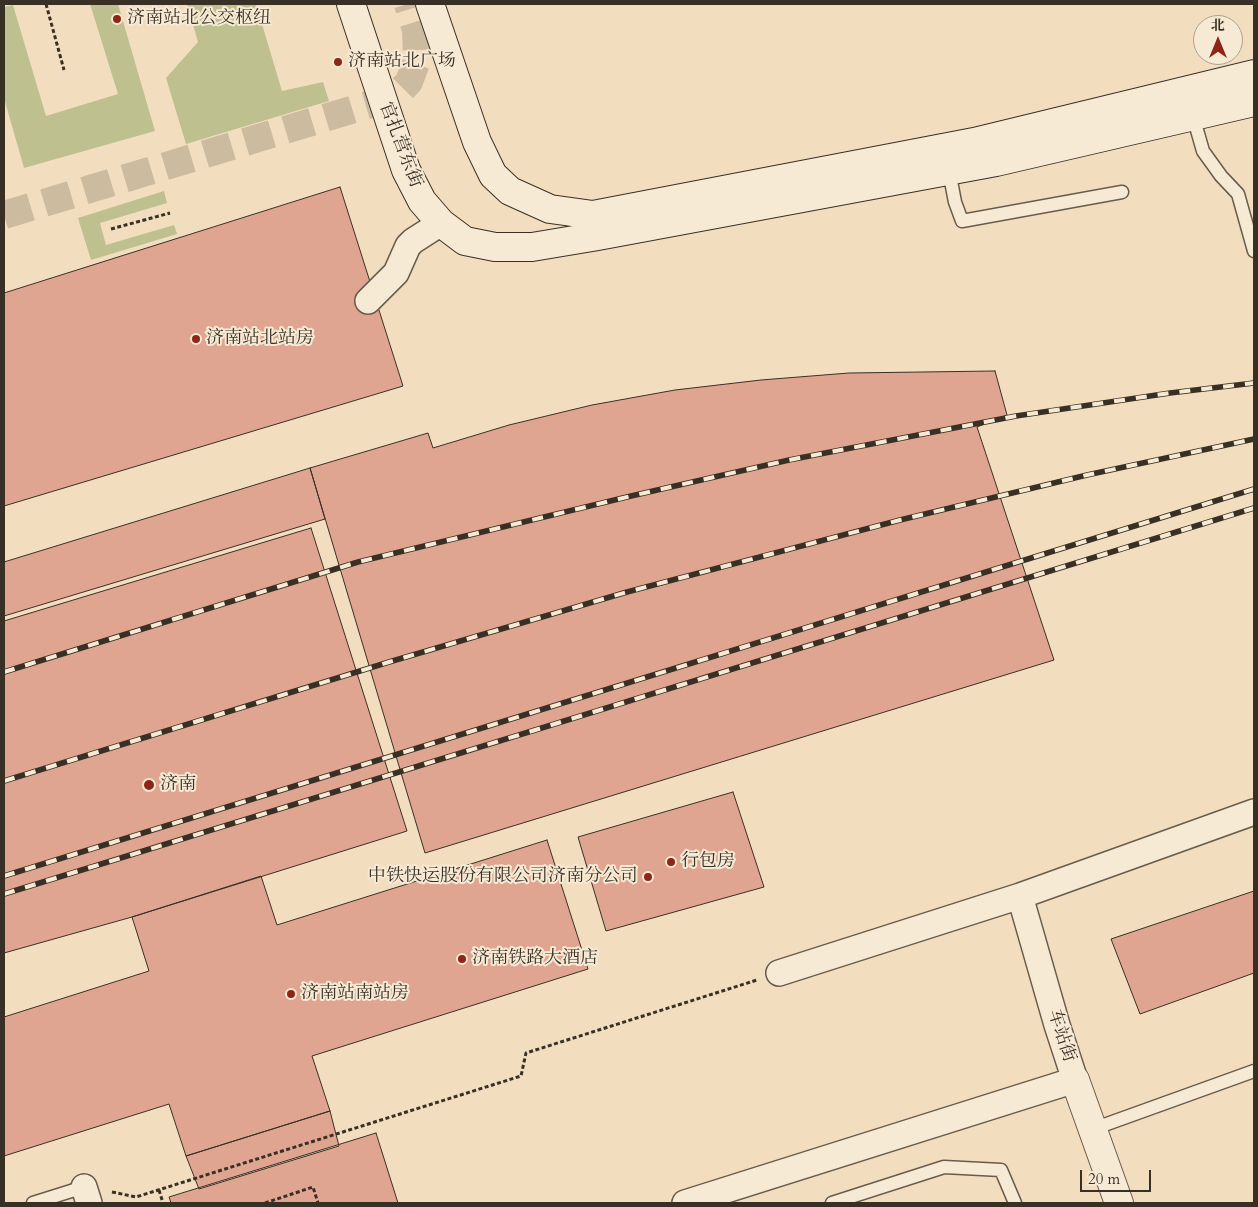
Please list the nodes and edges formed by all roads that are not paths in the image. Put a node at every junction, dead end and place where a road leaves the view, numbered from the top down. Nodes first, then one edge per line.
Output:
1 (351, 4) edge
2 (430, 4) edge
3 (1254, 74) edge
4 (1254, 102) edge
5 (1193, 116) junction
6 (949, 171) junction
7 (1122, 192) dead end
8 (441, 223) junction
9 (1254, 250) edge
10 (368, 301) dead end
11 (1254, 812) edge
12 (1020, 896) junction
13 (779, 973) road end
14 (1254, 1071) edge
15 (1075, 1080) junction
16 (1093, 1129) junction
17 (87, 1195) edge
18 (33, 1203) edge
19 (685, 1203) edge
20 (832, 1203) edge
21 (1015, 1203) edge
22 (1119, 1203) edge

1 - 8 main road, 官扎营东街
2 - 3 main road
4 - 5 main road, 官扎营东街
5 - 6 main road, 官扎营东街
5 - 9 lane
6 - 7 lane
6 - 8 main road, 官扎营东街
8 - 10 street
11 - 12 street
12 - 13 street
12 - 15 street, 车站街
14 - 16 lane
15 - 16 main road
15 - 19 street, 车站街
16 - 22 main road
17 - 18 lane
20 - 21 lane

